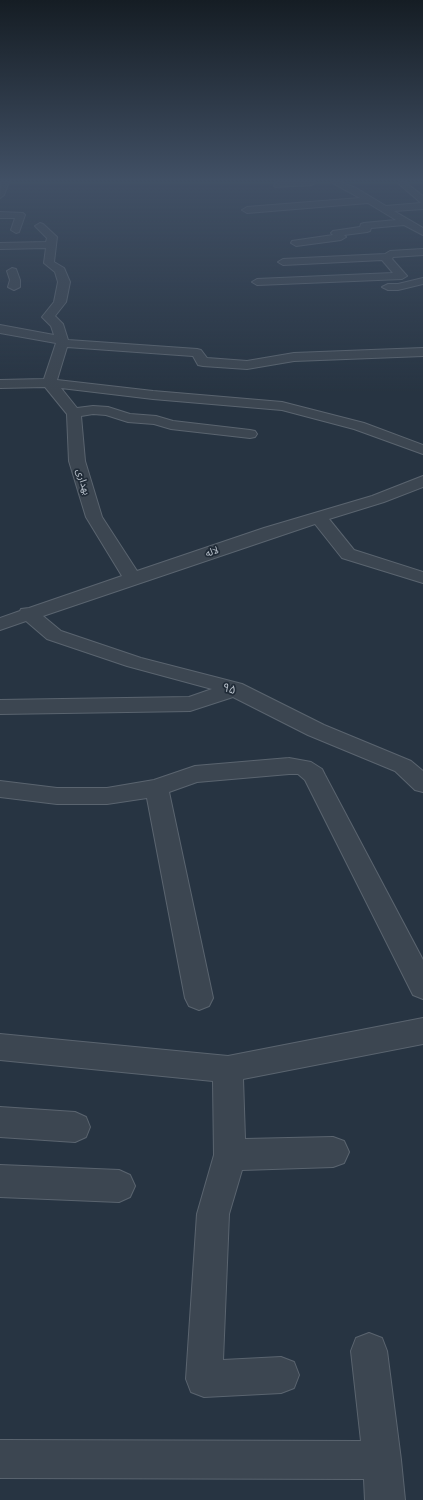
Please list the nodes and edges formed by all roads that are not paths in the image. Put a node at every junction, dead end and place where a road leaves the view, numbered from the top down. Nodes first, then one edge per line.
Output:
1 (51, 252) edge
2 (423, 252) edge
3 (388, 257) junction
4 (283, 262) dead end
5 (0, 280) edge
6 (14, 280) dead end
7 (423, 281) edge
8 (257, 282) dead end
9 (336, 290) dead end
10 (0, 329) edge
11 (62, 341) junction
12 (423, 352) edge
13 (49, 383) junction
14 (0, 384) edge
15 (74, 413) junction
16 (250, 434) dead end
17 (423, 450) edge
18 (423, 481) edge
19 (319, 518) junction
20 (423, 578) edge
21 (133, 579) junction
22 (28, 613) junction
23 (0, 624) edge
24 (235, 690) junction
25 (0, 707) edge
26 (423, 784) edge
27 (157, 788) junction
28 (0, 789) edge
29 (423, 987) edge
30 (199, 998) dead end
31 (423, 1031) edge
32 (0, 1047) edge
33 (228, 1069) junction
34 (0, 1122) edge
35 (75, 1127) dead end
36 (333, 1152) dead end
37 (230, 1155) junction
38 (0, 1180) edge
39 (119, 1186) dead end
40 (369, 1350) dead end
41 (281, 1375) dead end
42 (0, 1459) edge
43 (382, 1460) junction
44 (385, 1500) edge

1 - 11 street
2 - 3 street
3 - 4 street
3 - 8 street
5 - 6 street
7 - 9 street
10 - 11 street
11 - 12 street
11 - 13 street
13 - 14 street
13 - 15 street
13 - 17 street
15 - 16 street
15 - 21 street, بهداری
18 - 19 street, لاله
19 - 20 street
19 - 21 street, لاله
21 - 22 street, لاله
22 - 23 street, لاله
22 - 24 street, ۹۵
24 - 25 street
24 - 26 street, ۹۵
27 - 28 street
27 - 29 street
27 - 30 street
31 - 33 street
32 - 33 street
33 - 37 street
34 - 35 street
36 - 37 street
37 - 41 street
38 - 39 street
40 - 43 street
42 - 43 street
43 - 44 street

